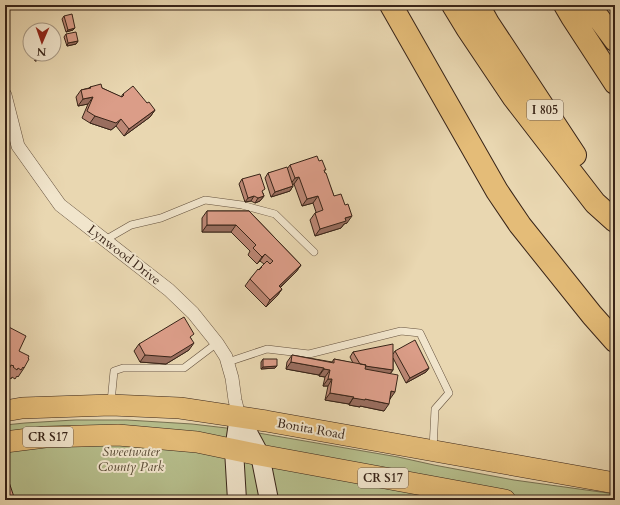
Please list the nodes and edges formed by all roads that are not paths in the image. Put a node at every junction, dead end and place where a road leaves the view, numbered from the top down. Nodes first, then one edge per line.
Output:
1 (390, 5) edge
2 (453, 5) edge
3 (478, 5) edge
4 (566, 5) edge
5 (589, 5) edge
6 (615, 40) edge
7 (615, 83) edge
8 (5, 94) edge
9 (615, 212) edge
10 (615, 221) edge
11 (105, 240) junction
12 (314, 252) dead end
13 (615, 341) edge
14 (217, 343) junction
15 (228, 362) junction
16 (111, 405) junction
17 (5, 411) edge
18 (239, 416) junction
19 (5, 442) edge
20 (234, 450) junction
21 (433, 451) junction
22 (260, 455) junction
23 (615, 483) edge
24 (237, 500) edge
25 (269, 500) edge
26 (505, 500) edge

1 - 13 highway
2 - 10 highway
3 - 9 highway, I 805
4 - 7 highway
5 - 6 highway
8 - 11 street, Lynwood Drive
11 - 12 lane
11 - 14 street, Lynwood Drive
14 - 15 street, Lynwood Drive
14 - 16 lane
15 - 18 street, Lynwood Drive
15 - 21 lane
16 - 17 main road, Bonita Road / CR S17
16 - 18 main road, Bonita Road / CR S17
18 - 20 main road
18 - 21 main road, Bonita Road / CR S17
18 - 22 main road
19 - 20 main road, CR S17
20 - 22 main road, CR S17
20 - 24 main road
21 - 23 main road, Bonita Road / CR S17
22 - 25 main road
22 - 26 main road, CR S17

